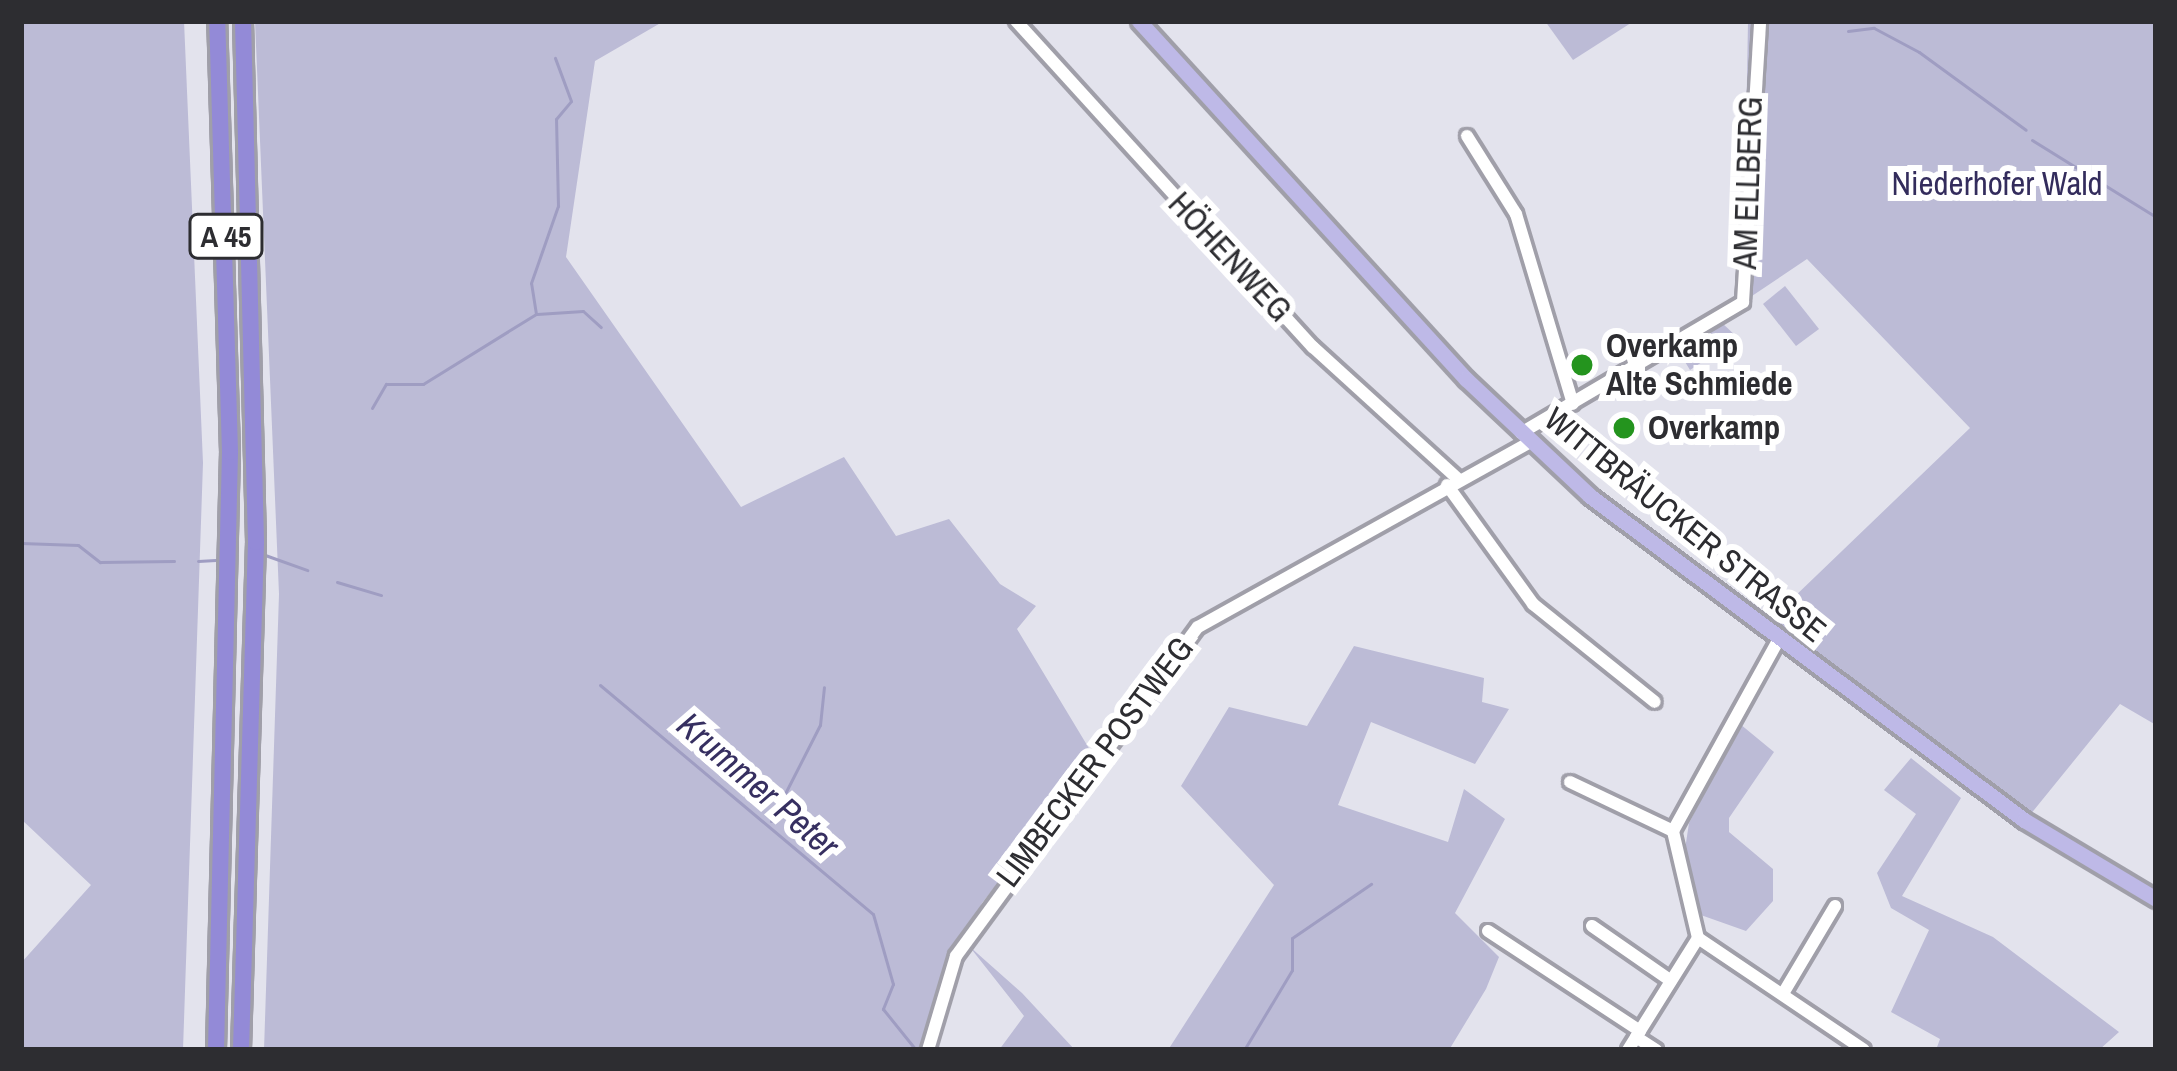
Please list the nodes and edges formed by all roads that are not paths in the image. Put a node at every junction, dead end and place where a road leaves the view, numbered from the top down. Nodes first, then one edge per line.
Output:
1 (217, 21) edge
2 (243, 21) edge
3 (1016, 21) edge
4 (1139, 21) edge
5 (1760, 21) edge
6 (1467, 136) dead end
7 (1573, 404) junction
8 (1526, 438) junction
9 (1452, 482) junction
10 (1778, 641) junction
11 (1655, 702) dead end
12 (1570, 782) dead end
13 (1673, 831) junction
14 (2156, 899) edge
15 (1835, 906) dead end
16 (1592, 926) dead end
17 (1488, 931) dead end
18 (1699, 938) junction
19 (1671, 982) junction
20 (1784, 992) junction
21 (1635, 1039) edge
22 (216, 1050) edge
23 (241, 1050) edge
24 (928, 1050) edge
25 (1656, 1050) edge
26 (1864, 1050) edge

1 - 22 highway, A 45
2 - 23 highway, A 45
3 - 9 street, HÖHENWEG
4 - 8 main road, WITTBRÄUCKER STRASSE
5 - 7 street, AM ELLBERG
6 - 7 street
7 - 8 street, AM ELLBERG
8 - 9 street, LIMBECKER POSTWEG
8 - 10 main road, WITTBRÄUCKER STRASSE
9 - 11 street, HÖHENWEG
9 - 24 street, LIMBECKER POSTWEG
10 - 13 street
10 - 14 main road, WITTBRÄUCKER STRASSE
12 - 13 street
13 - 18 street
15 - 20 street
16 - 19 street
17 - 21 street
18 - 19 street
18 - 20 street
19 - 21 street
20 - 26 street
21 - 25 street

